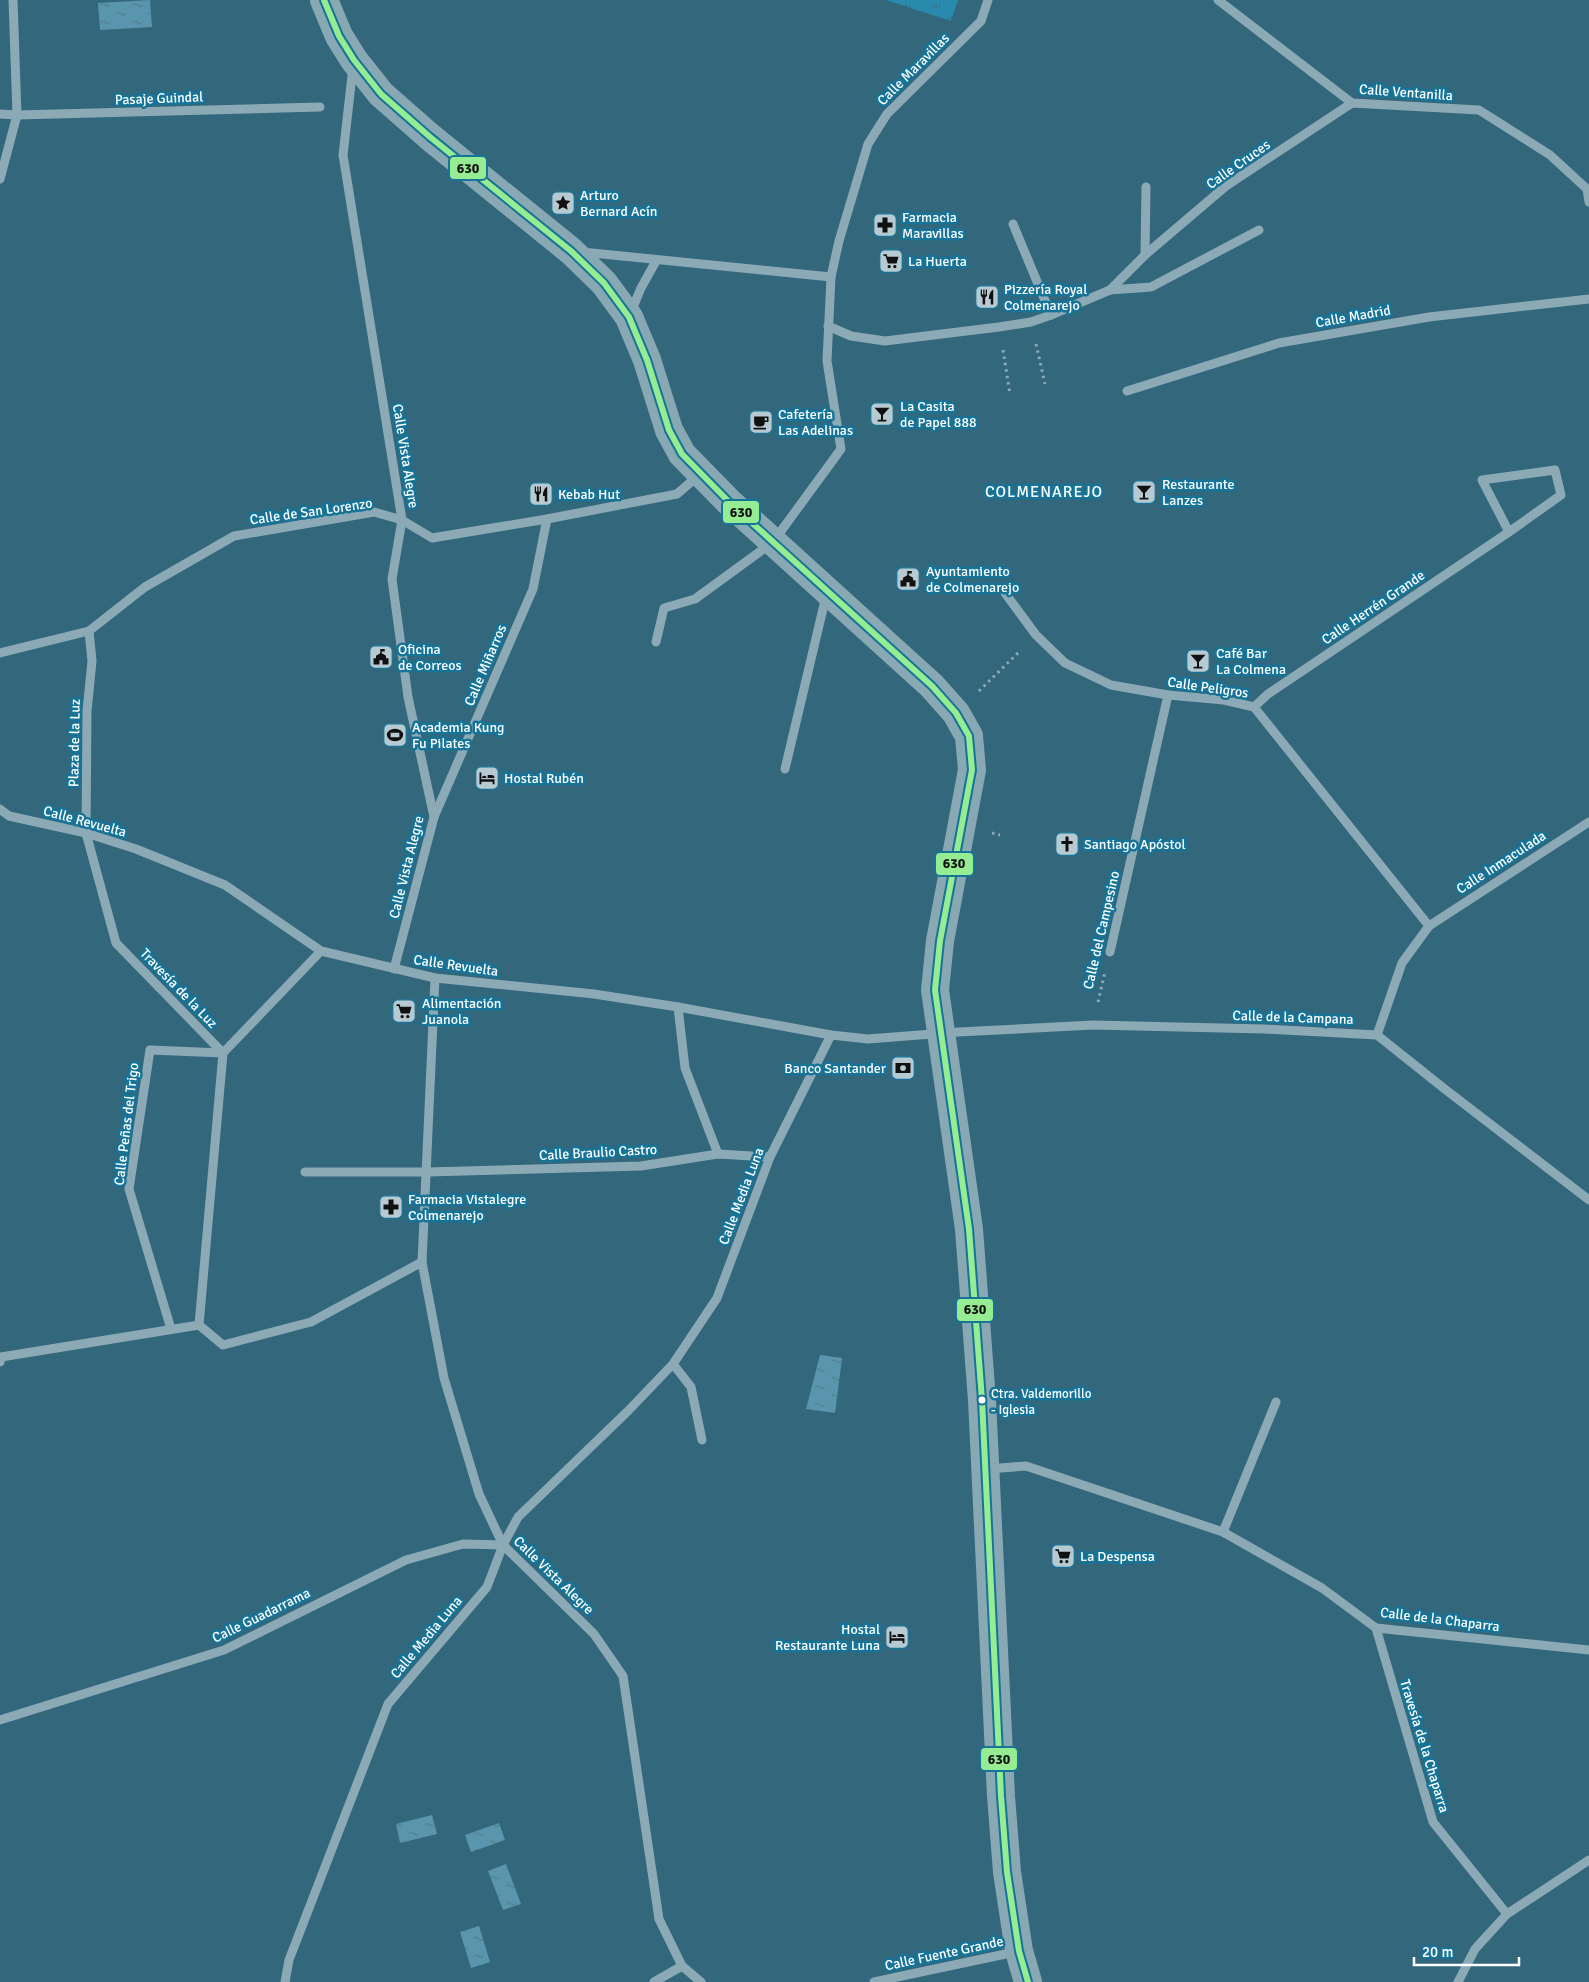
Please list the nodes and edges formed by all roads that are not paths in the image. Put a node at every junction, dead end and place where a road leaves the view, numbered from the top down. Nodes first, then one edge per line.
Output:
1 (13, 0) edge
2 (324, 0) edge
3 (988, 0) edge
4 (1218, 0) edge
5 (354, 60) junction
6 (1352, 103) junction
7 (320, 107) dead end
8 (0, 114) edge
9 (18, 115) junction
10 (0, 179) edge
11 (1146, 187) dead end
12 (1588, 187) edge
13 (1589, 202) edge
14 (1013, 224) dead end
15 (1259, 230) dead end
16 (571, 251) junction
17 (1145, 255) junction
18 (656, 261) junction
19 (831, 277) junction
20 (1110, 290) junction
21 (1589, 299) edge
22 (1051, 315) junction
23 (629, 317) junction
24 (828, 326) junction
25 (1127, 391) dead end
26 (701, 474) junction
27 (547, 519) junction
28 (402, 520) junction
29 (1509, 532) junction
30 (773, 542) junction
31 (827, 591) junction
32 (1005, 593) dead end
33 (89, 631) junction
34 (656, 642) dead end
35 (0, 653) edge
36 (1168, 695) junction
37 (1254, 708) junction
38 (785, 769) dead end
39 (0, 809) edge
40 (9, 816) junction
41 (434, 817) junction
42 (1589, 822) edge
43 (0, 823) edge
44 (86, 833) junction
45 (1429, 926) junction
46 (116, 943) joint
47 (321, 951) junction
48 (1110, 952) road end
49 (394, 970) junction
50 (435, 978) junction
51 (678, 1007) junction
52 (940, 1034) junction
53 (1377, 1034) junction
54 (831, 1035) junction
55 (223, 1053) junction
56 (718, 1154) junction
57 (770, 1157) junction
58 (305, 1172) dead end
59 (427, 1172) junction
60 (1589, 1200) edge
61 (422, 1262) junction
62 (199, 1325) junction
63 (171, 1329) junction
64 (0, 1358) edge
65 (673, 1364) junction
66 (1276, 1402) dead end
67 (702, 1440) dead end
68 (985, 1469) junction
69 (1223, 1532) junction
70 (502, 1545) junction
71 (1376, 1628) junction
72 (1589, 1650) edge
73 (0, 1720) edge
74 (1589, 1860) edge
75 (1507, 1914) junction
76 (1019, 1951) junction
77 (682, 1966) junction
78 (285, 1982) edge
79 (654, 1982) edge
80 (701, 1982) edge
81 (874, 1982) edge
82 (1028, 1982) edge
83 (1458, 1982) edge

1 - 9 street
2 - 5 main road
3 - 19 street, Calle Maravillas
4 - 6 street, Calle Ventanilla
5 - 16 main road
5 - 28 street, Calle Vista Alegre
6 - 12 street, Calle Ventanilla
6 - 17 street, Calle Cruces
7 - 9 street, Pasaje Guindal
8 - 9 street, Pasaje Guindal
9 - 10 street
11 - 17 street
12 - 13 street, Calle Ventanilla
14 - 22 street
15 - 20 street
16 - 18 street
16 - 23 main road
17 - 20 street, Calle Cruces
18 - 19 street
18 - 23 street
19 - 24 street, Calle Maravillas
20 - 22 street, Calle Cruces
21 - 25 street, Calle Madrid
22 - 24 street, Calle Cruces
23 - 26 main road
24 - 30 street, Calle Maravillas
26 - 27 street, Calle de San Lorenzo
26 - 30 main road
27 - 28 street, Calle de San Lorenzo
27 - 41 street, Calle Miñarros
28 - 33 street, Calle de San Lorenzo
28 - 41 street, Calle Vista Alegre
29 - 29 street, Calle Herrén Grande
29 - 37 street, Calle Herrén Grande
30 - 31 main road
30 - 34 street
31 - 38 street
31 - 52 main road
32 - 36 street, Calle Peligros
33 - 35 street, Calle de San Lorenzo
33 - 44 street, Plaza de la Luz
36 - 37 street, Calle Peligros
36 - 48 street, Calle del Campesino
37 - 45 street, Calle Peligros
39 - 40 street, Calle Revuelta
40 - 43 street
40 - 44 street, Calle Revuelta
41 - 49 street, Calle Vista Alegre
42 - 45 street, Calle Inmaculada
44 - 46 street, Plaza de la Luz
44 - 47 street, Calle Revuelta
45 - 53 street
46 - 55 street, Travesía de la Luz
47 - 49 street, Calle Revuelta
47 - 55 street
49 - 50 street, Calle Revuelta
50 - 51 street, Calle Revuelta
50 - 59 street, Calle Vista Alegre
51 - 54 street, Calle Revuelta
51 - 56 street
52 - 53 street, Calle de la Campana
52 - 54 street, Calle Revuelta
52 - 68 main road
53 - 60 street
54 - 57 street, Calle Media Luna
55 - 62 street
55 - 63 street, Calle Peñas del Trigo
56 - 57 street, Calle Braulio Castro
56 - 59 street, Calle Braulio Castro
57 - 65 street, Calle Media Luna
58 - 59 street
59 - 61 street, Calle Vista Alegre
61 - 62 street
61 - 70 street, Calle Vista Alegre
62 - 63 street
63 - 64 street
65 - 67 street
65 - 70 street, Calle Media Luna
66 - 69 street
68 - 69 street, Calle de la Chaparra
68 - 76 main road
69 - 71 street, Calle de la Chaparra
70 - 73 street, Calle Guadarrama
70 - 77 street, Calle Vista Alegre
70 - 78 street, Calle Media Luna
71 - 72 street, Calle de la Chaparra
71 - 75 street, Travesía de la Chaparra
74 - 75 street
75 - 83 street
76 - 81 street, Calle Fuente Grande
76 - 82 main road
77 - 79 street
77 - 80 street, Calle Vista Alegre

